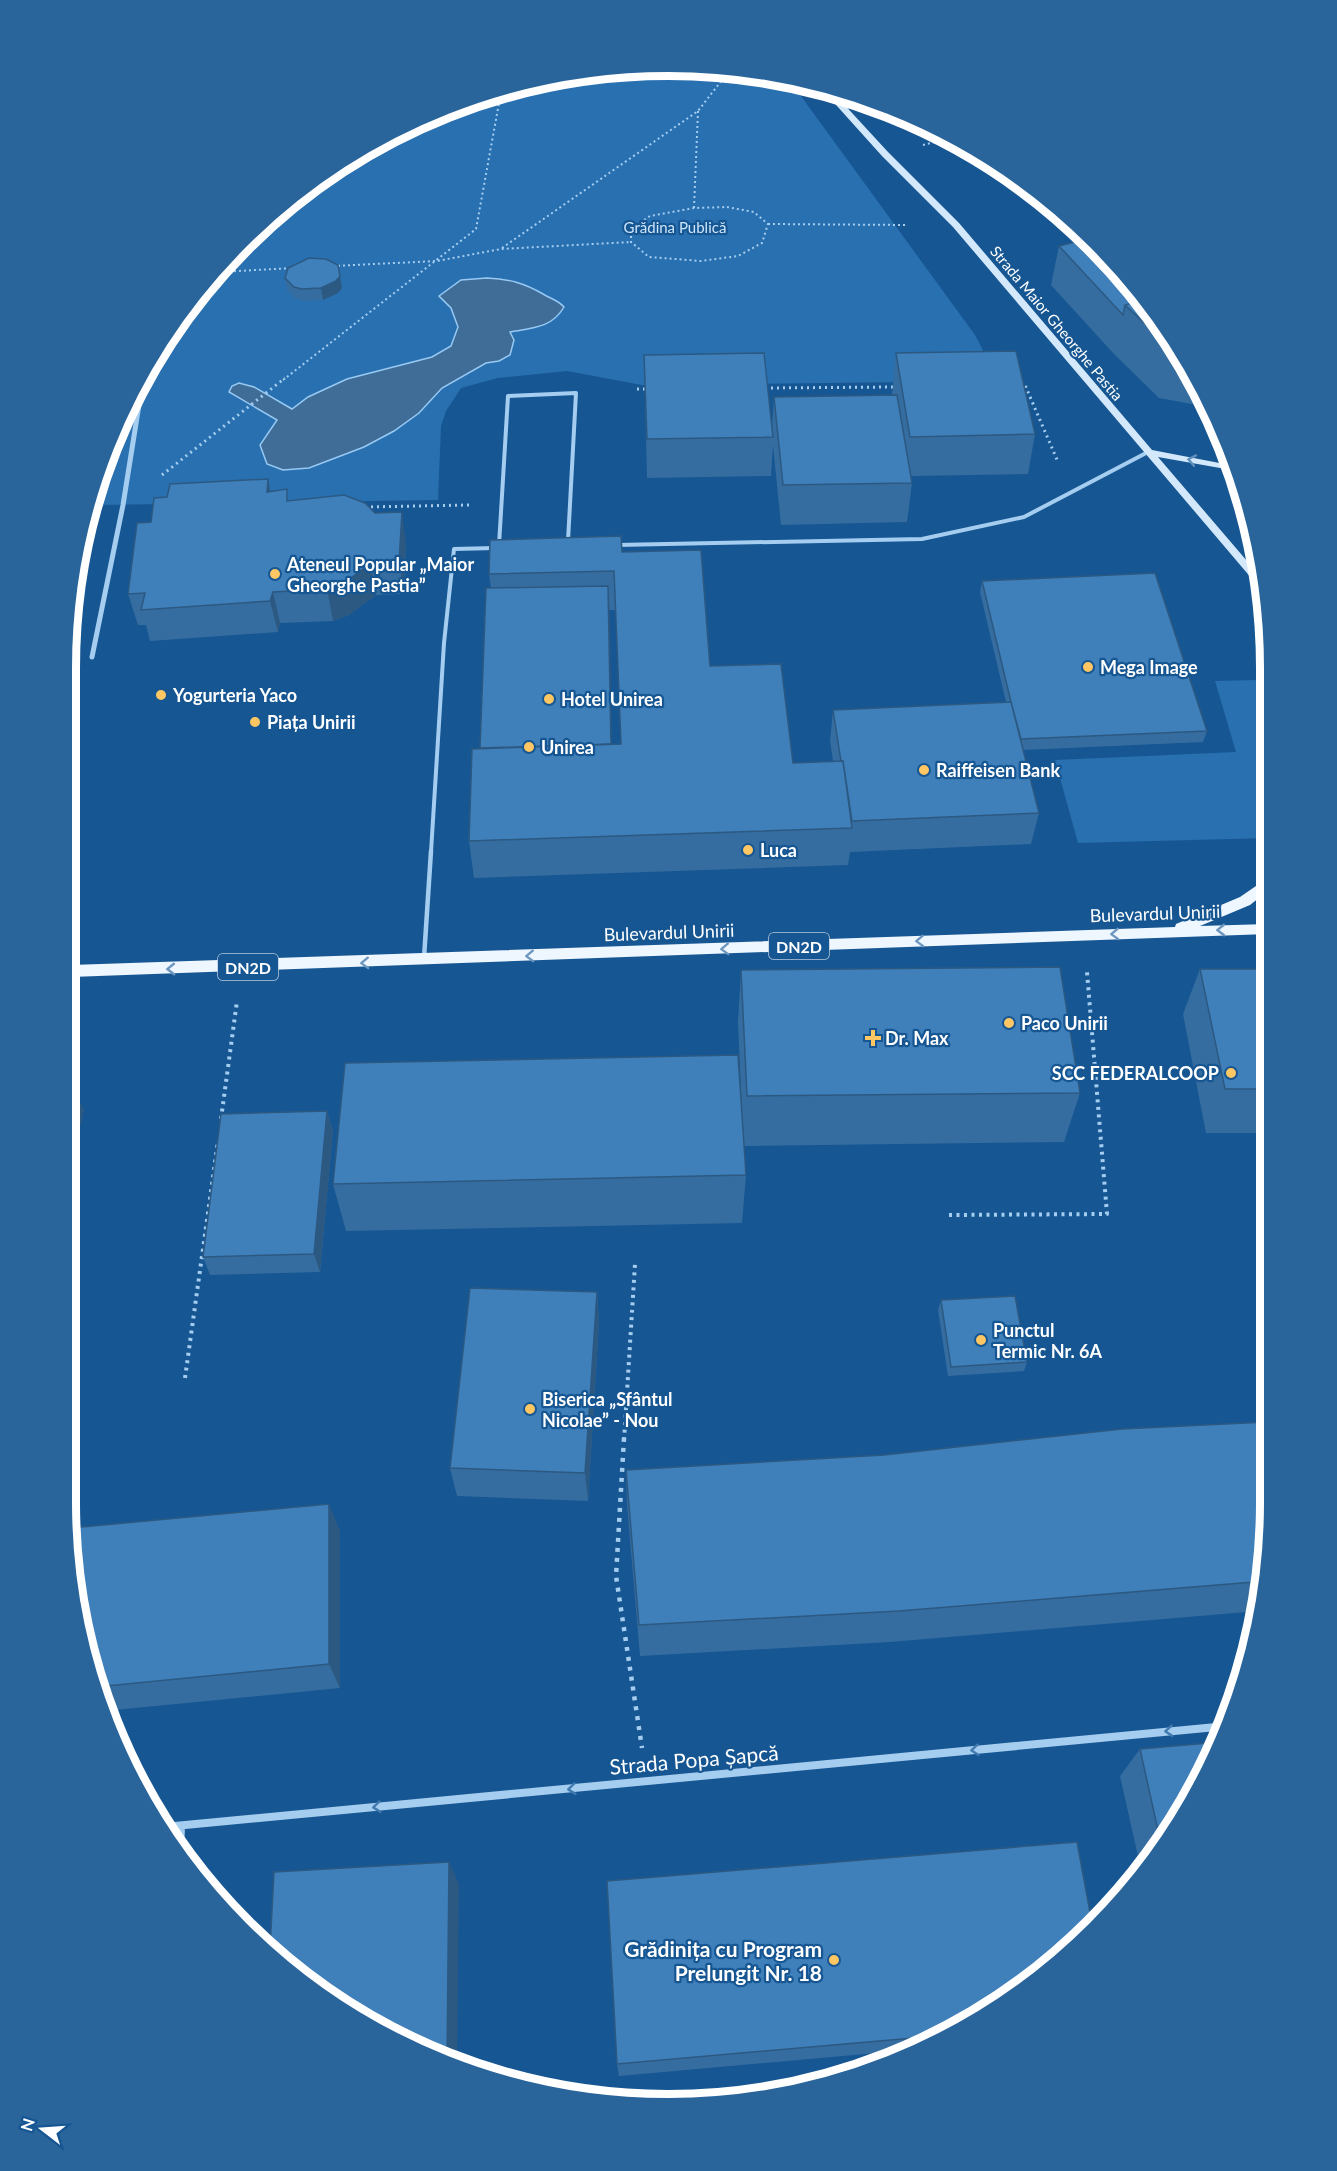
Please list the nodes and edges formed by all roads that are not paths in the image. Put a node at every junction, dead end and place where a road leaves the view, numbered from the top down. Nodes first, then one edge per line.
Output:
1 (837, 101) edge
2 (139, 405) edge
3 (1148, 452) junction
4 (1225, 467) edge
5 (615, 545) edge
6 (568, 546) edge
7 (1252, 574) edge
8 (92, 657) dead end
9 (1260, 889) edge
10 (1260, 929) edge
11 (1173, 932) junction
12 (424, 960) junction
13 (76, 971) edge
14 (1216, 1727) edge
15 (173, 1826) edge
16 (181, 1826) junction
17 (181, 1837) edge

1 - 3 main road, Strada Maior Gheorghe Pastia
2 - 8 street
4 -> 3 main road
3 - 5 lane
3 - 7 main road, Strada Maior Gheorghe Pastia
6 - 12 lane
9 - 11 main road
10 -> 11 main road, Bulevardul Unirii
11 -> 12 main road, Bulevardul Unirii / DN2D
12 -> 13 main road, Bulevardul Unirii / DN2D
14 -> 16 street, Strada Popa Șapcă
15 - 16 street, Strada Popa Șapcă
16 - 17 street

